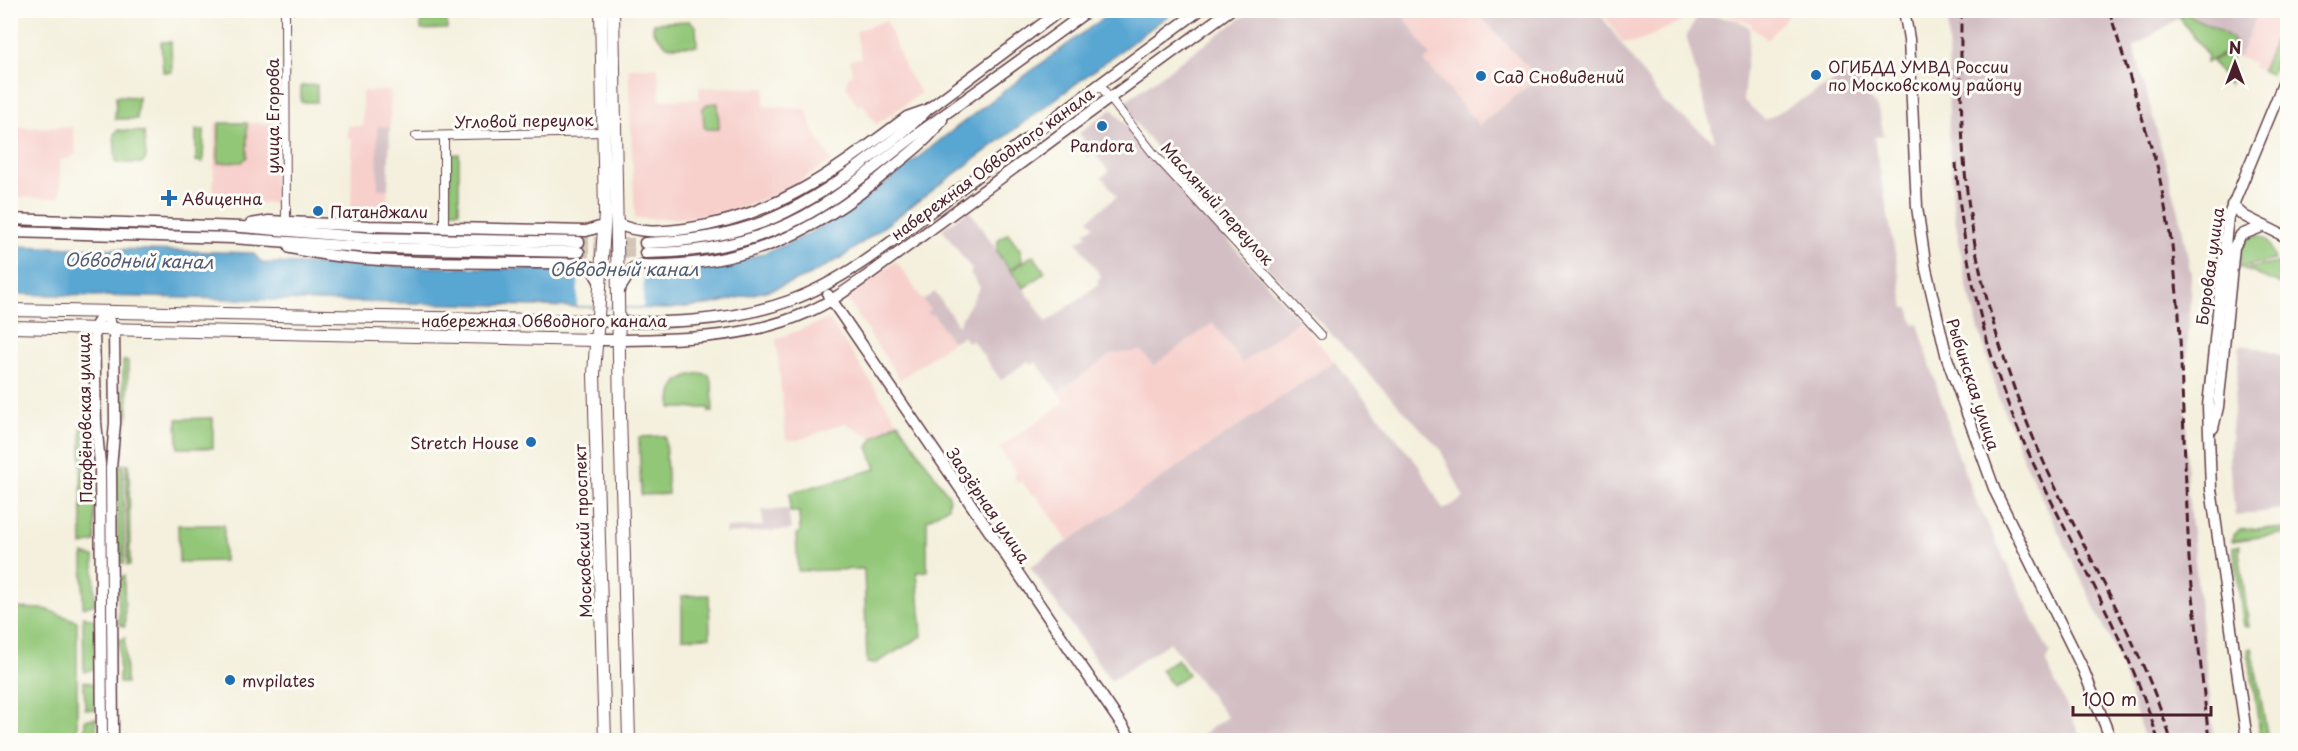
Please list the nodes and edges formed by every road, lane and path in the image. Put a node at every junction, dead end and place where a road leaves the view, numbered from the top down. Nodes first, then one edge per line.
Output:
1 (285, 10) edge
2 (601, 10) edge
3 (613, 10) edge
4 (1060, 10) edge
5 (1089, 10) edge
6 (1200, 10) edge
7 (1230, 10) edge
8 (1904, 10) edge
9 (2288, 72) edge
10 (1099, 84) junction
11 (1109, 98) junction
12 (927, 110) junction
13 (944, 116) junction
14 (604, 132) junction
15 (416, 136) dead end
16 (444, 136) junction
17 (2232, 205) junction
18 (10, 219) edge
19 (286, 222) junction
20 (618, 224) junction
21 (603, 226) junction
22 (2264, 226) junction
23 (241, 227) junction
24 (444, 228) junction
25 (10, 232) edge
26 (2288, 238) edge
27 (267, 240) junction
28 (624, 271) junction
29 (598, 274) junction
30 (822, 286) junction
31 (831, 299) junction
32 (10, 310) edge
33 (104, 312) junction
34 (596, 321) junction
35 (619, 322) junction
36 (10, 327) edge
37 (94, 329) junction
38 (114, 330) junction
39 (1321, 335) dead end
40 (595, 340) junction
41 (619, 340) junction
42 (2210, 439) junction
43 (102, 741) edge
44 (113, 741) edge
45 (605, 741) edge
46 (629, 741) edge
47 (1132, 741) edge
48 (2111, 741) edge
49 (2247, 741) edge

1 - 19 street, улица Егорова
2 - 14 main road
3 - 20 main road
4 - 12 main road
5 - 13 main road
6 - 10 main road, набережная Обводного канала
7 - 11 main road, набережная Обводного канала
8 - 48 main road, Рыбинская улица
9 - 17 main road, Боровая улица
10 - 11 street, Масляный переулок
10 - 30 main road, набережная Обводного канала
11 - 31 main road, набережная Обводного канала
11 - 39 street, Масляный переулок
12 - 13 main road
12 - 20 main road
13 - 28 main road
14 - 16 street, Угловой переулок
14 - 21 main road
15 - 16 street, Угловой переулок
16 - 24 street, Угловой переулок
17 - 22 main road
17 - 42 main road, Боровая улица
18 - 23 main road
19 - 23 main road
19 - 24 main road
20 - 28 main road
21 - 24 main road
21 - 29 main road
22 - 26 main road
22 - 42 main road, Боровая улица
23 - 27 main road
25 - 27 main road
27 - 29 main road
28 - 35 main road
29 - 34 main road, Московский проспект
30 - 31 main road, Заозёрная улица
30 - 35 main road, набережная Обводного канала
31 - 41 main road, набережная Обводного канала
31 - 47 main road, Заозёрная улица
32 - 33 main road, набережная Обводного канала
33 - 34 main road, набережная Обводного канала
33 - 37 main road, Парфёновская улица
33 - 38 main road, Парфёновская улица
34 - 35 main road, набережная Обводного канала
34 - 40 main road, Московский проспект
35 - 41 main road
36 - 37 main road, набережная Обводного канала
37 - 38 main road, набережная Обводного канала
37 - 43 main road, Парфёновская улица
38 - 40 main road, набережная Обводного канала
38 - 44 main road, Парфёновская улица
40 - 41 main road, набережная Обводного канала
40 - 45 main road, Московский проспект
41 - 46 main road
42 - 49 main road, Боровая улица

